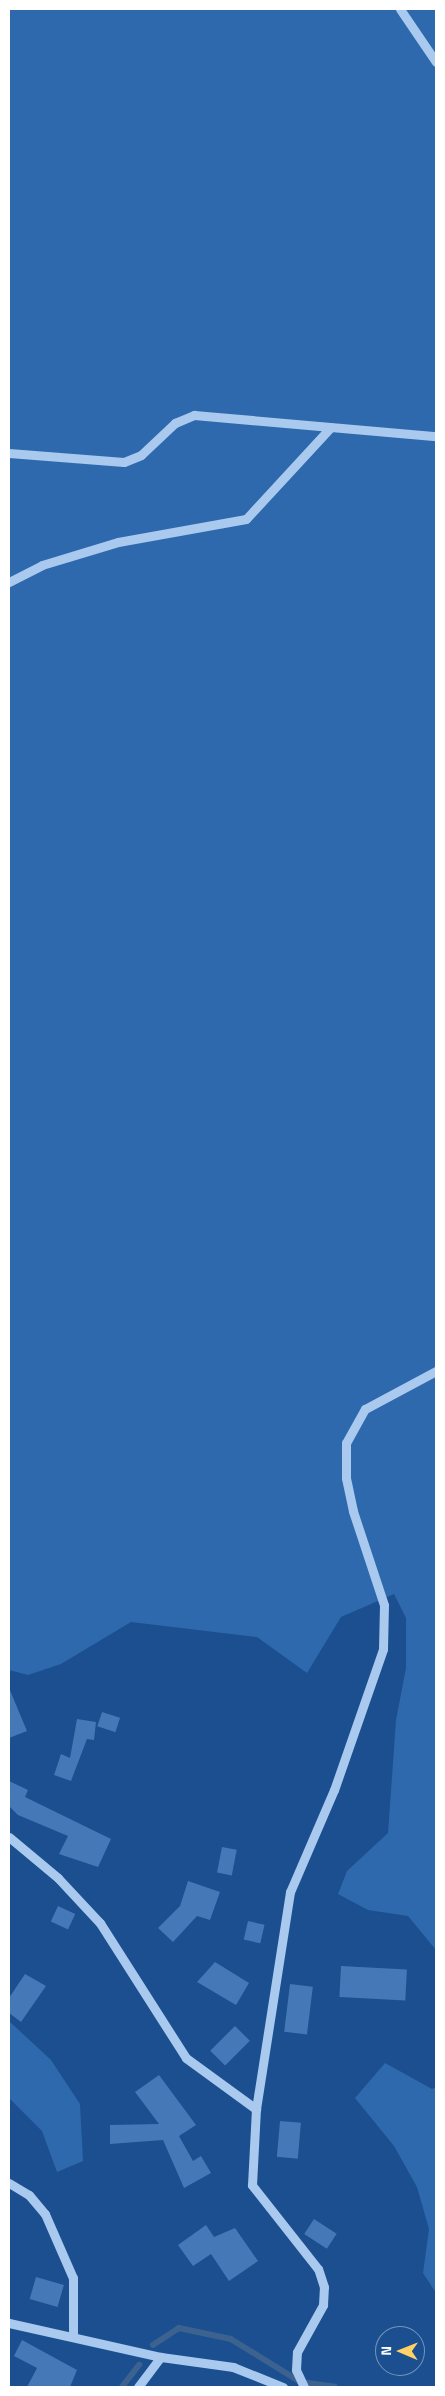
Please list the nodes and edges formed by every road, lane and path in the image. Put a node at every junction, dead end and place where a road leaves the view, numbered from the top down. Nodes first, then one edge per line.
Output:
1 (400, 9) edge
2 (436, 62) edge
3 (331, 427) junction
4 (436, 436) edge
5 (9, 454) edge
6 (9, 582) edge
7 (436, 1371) edge
8 (9, 1837) edge
9 (256, 2109) junction
10 (9, 2183) edge
11 (9, 2323) edge
12 (73, 2335) junction
13 (162, 2357) junction
14 (138, 2387) edge
15 (283, 2387) edge
16 (304, 2387) edge

1 - 2 street
3 - 4 street
3 - 5 street
3 - 6 street
7 - 9 street
8 - 9 street
9 - 16 street
10 - 12 street
11 - 12 street
12 - 13 street
13 - 14 street
13 - 15 street

